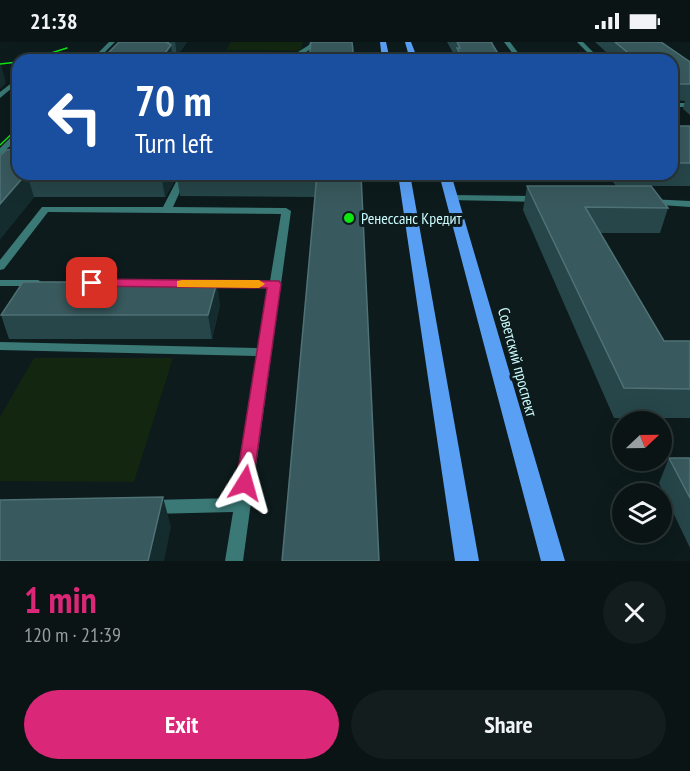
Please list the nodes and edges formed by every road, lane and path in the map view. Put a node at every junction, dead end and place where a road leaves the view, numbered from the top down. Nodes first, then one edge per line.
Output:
1 (112, 42) edge
2 (169, 42) edge
3 (313, 42) edge
4 (580, 42) edge
5 (100, 54) edge
6 (168, 54) edge
7 (300, 54) edge
8 (591, 54) edge
9 (9, 78) dead end
10 (12, 78) edge
11 (12, 85) edge
12 (0, 96) edge
13 (12, 141) edge
14 (0, 153) edge
15 (181, 180) edge
16 (405, 180) edge
17 (446, 180) edge
18 (451, 198) junction
19 (551, 200) edge
20 (632, 202) edge
21 (690, 204) edge
22 (167, 209) junction
23 (0, 267) edge
24 (0, 283) edge
25 (48, 283) edge
26 (191, 284) edge
27 (274, 284) junction
28 (0, 346) edge
29 (264, 351) junction
30 (242, 505) junction
31 (138, 507) edge
32 (234, 561) edge
33 (467, 561) edge
34 (553, 561) edge

1 - 5 street
2 - 6 street
3 - 7 street
4 - 8 street
9 - 10 street
11 - 12 street
13 - 14 street
15 - 22 street
16 - 33 main road
17 - 18 main road, Советский проспект
18 - 19 street
18 - 34 main road, Советский проспект
20 - 21 street
22 - 23 street
22 - 27 street
24 - 25 street
26 - 27 street
27 - 29 street
28 - 29 street
29 - 30 street
30 - 31 street
30 - 32 street

